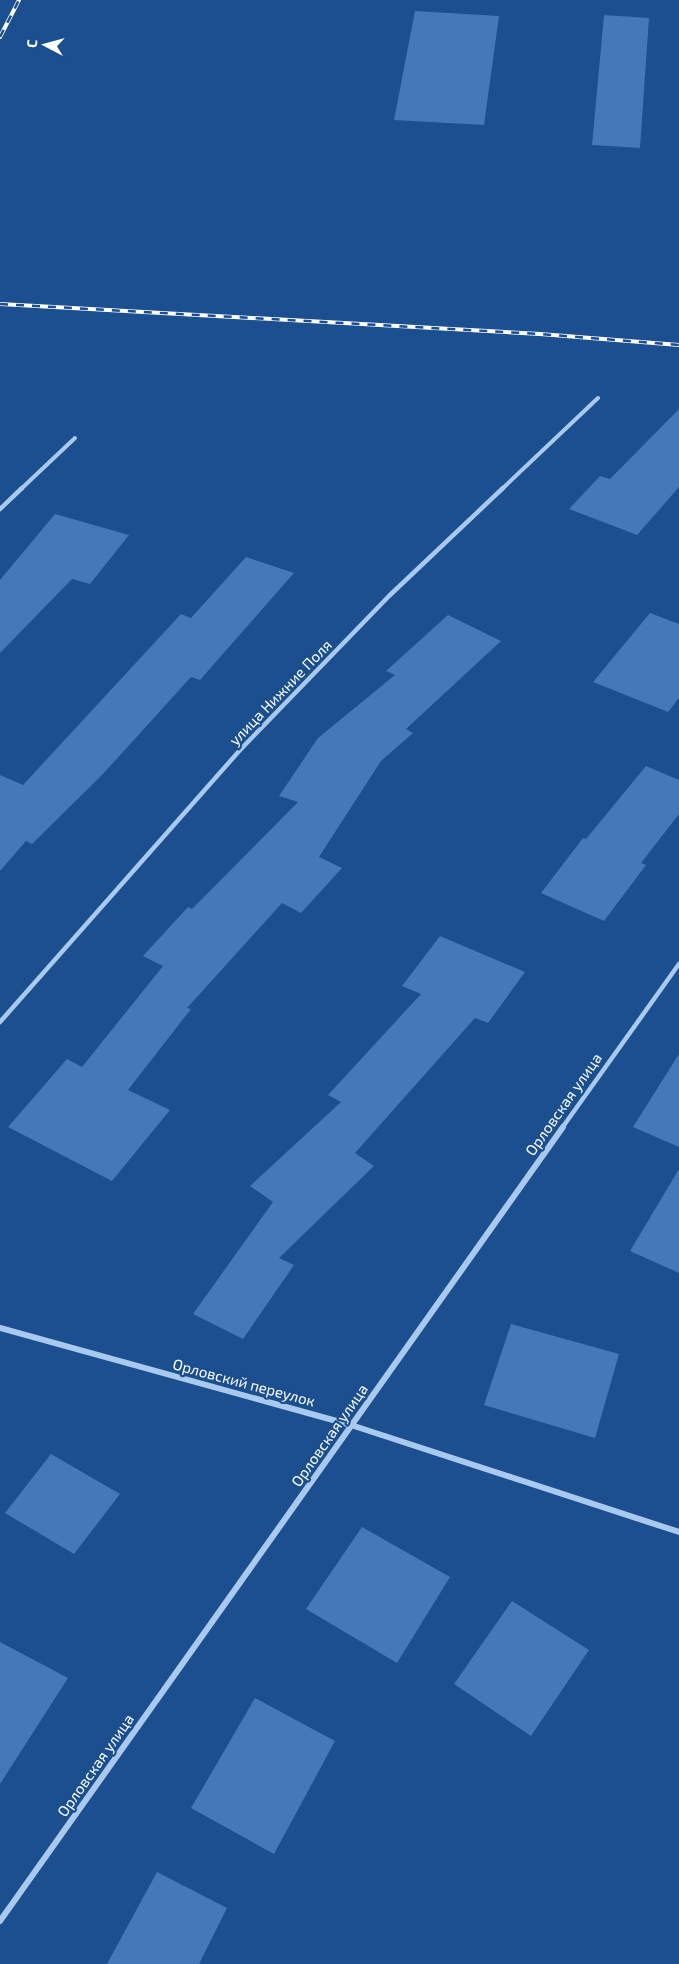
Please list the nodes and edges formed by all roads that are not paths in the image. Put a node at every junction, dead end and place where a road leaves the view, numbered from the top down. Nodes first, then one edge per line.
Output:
1 (598, 398) dead end
2 (75, 438) dead end
3 (0, 509) edge
4 (679, 964) edge
5 (0, 1022) edge
6 (0, 1328) edge
7 (351, 1424) junction
8 (679, 1532) edge
9 (0, 1921) edge

1 - 5 street, улица Нижние Поля
2 - 3 street
4 - 7 street, Орловская улица
6 - 7 street, Орловский переулок
7 - 8 street, Орловский переулок
7 - 9 street, Орловская улица

